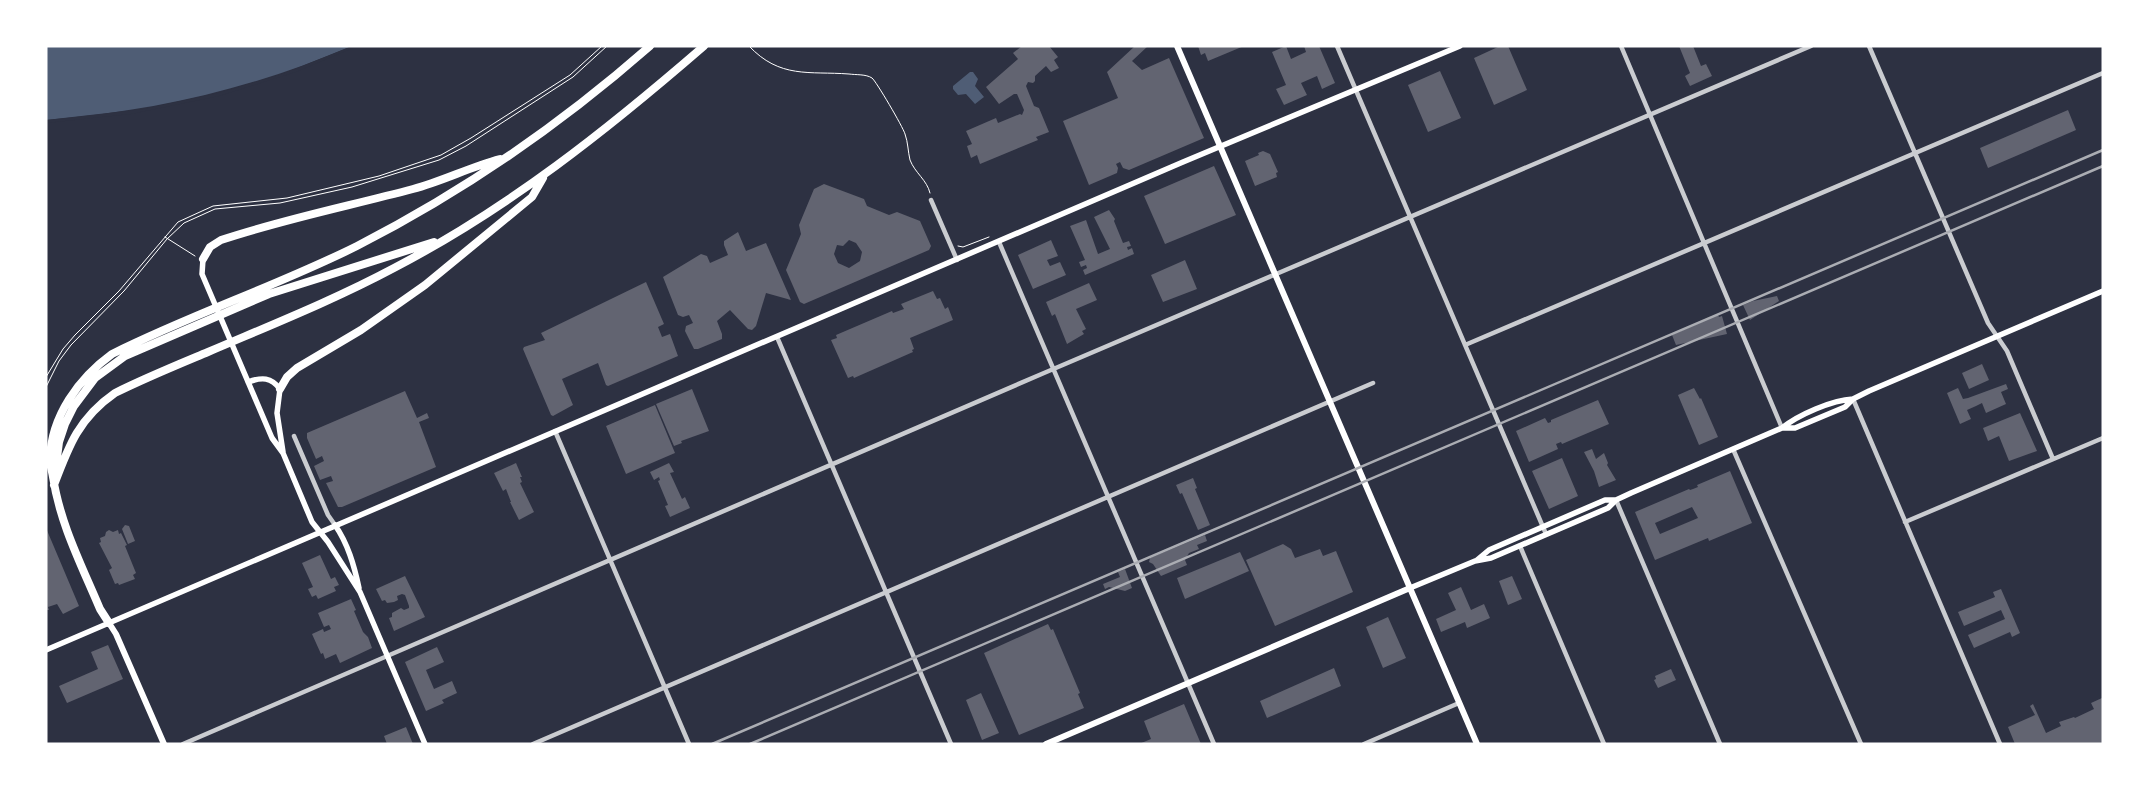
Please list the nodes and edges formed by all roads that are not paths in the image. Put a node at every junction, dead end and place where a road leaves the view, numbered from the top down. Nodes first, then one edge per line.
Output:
1 (650, 46) edge
2 (704, 46) edge
3 (1177, 46) edge
4 (1337, 46) edge
5 (1460, 46) edge
6 (1621, 46) edge
7 (1811, 46) edge
8 (1869, 46) edge
9 (2103, 73) edge
10 (1356, 90) junction
11 (1651, 116) junction
12 (1220, 146) junction
13 (1915, 153) junction
14 (507, 158) junction
15 (544, 176) junction
16 (931, 200) road end
17 (1410, 217) junction
18 (450, 236) junction
19 (999, 242) junction
20 (1704, 243) junction
21 (203, 260) joint
22 (956, 260) junction
23 (1275, 275) junction
24 (2103, 291) edge
25 (232, 306) junction
26 (1998, 336) junction
27 (777, 337) junction
28 (1465, 344) junction
29 (1053, 369) junction
30 (248, 382) junction
31 (1374, 382) dead end
32 (280, 389) junction
33 (1853, 399) junction
34 (1330, 402) junction
35 (1782, 428) junction
36 (555, 431) junction
37 (294, 436) dead end
38 (2103, 438) edge
39 (1733, 449) junction
40 (283, 453) junction
41 (2053, 459) junction
42 (832, 465) junction
43 (54, 485) junction
44 (1108, 497) junction
45 (1616, 500) junction
46 (1905, 522) junction
47 (335, 525) junction
48 (1543, 527) junction
49 (320, 532) junction
50 (1546, 534) junction
51 (1520, 546) junction
52 (610, 560) junction
53 (1475, 561) junction
54 (1410, 588) junction
55 (360, 592) junction
56 (886, 592) junction
57 (109, 623) junction
58 (46, 650) edge
59 (387, 656) junction
60 (1188, 683) junction
61 (664, 688) junction
62 (1459, 703) junction
63 (164, 744) edge
64 (183, 744) edge
65 (425, 744) edge
66 (533, 744) edge
67 (689, 744) edge
68 (951, 744) edge
69 (1046, 744) edge
70 (1214, 744) edge
71 (1364, 744) edge
72 (1477, 744) edge
73 (1604, 744) edge
74 (1720, 744) edge
75 (1861, 744) edge
76 (2000, 744) edge

1 - 14 highway
2 - 15 highway
3 - 12 main road
4 - 10 street
5 - 10 main road
6 - 11 street
7 - 11 street
8 - 13 street
9 - 13 street
10 - 12 main road
10 - 17 street
11 - 17 street
11 - 20 street
12 - 19 main road
12 - 23 main road
13 - 20 street
13 - 26 street
14 - 21 highway
14 - 25 highway
15 - 18 highway
15 - 32 highway
16 - 22 street
17 - 23 street
17 - 28 street
18 - 25 highway
18 - 43 highway
19 - 22 main road
19 - 29 street
20 - 28 street
20 - 35 street
21 - 30 main road
22 - 27 main road
23 - 29 street
23 - 34 main road
24 - 26 main road
25 - 43 highway
26 - 33 main road
26 - 41 street
27 - 36 main road
27 - 42 street
28 - 48 street
29 - 42 street
29 - 44 street
30 - 32 main road
30 - 40 main road
31 - 34 street
32 - 40 main road
33 - 35 main road
33 - 46 street
34 - 44 street
34 - 54 main road
35 - 39 main road
36 - 47 main road
36 - 52 street
37 - 47 street
38 - 41 street
39 - 45 main road
39 - 75 street
40 - 49 main road
41 - 46 street
42 - 52 street
42 - 56 street
43 - 57 highway
44 - 56 street
44 - 60 street
45 - 48 main road
45 - 50 main road
45 - 74 street
46 - 76 street
47 - 49 main road
47 - 55 main road
48 - 50 street
48 - 53 main road
49 - 55 main road
49 - 57 main road
50 - 51 main road
51 - 53 main road
51 - 73 street
52 - 59 street
52 - 61 street
53 - 54 main road
54 - 60 main road
54 - 62 main road
55 - 59 main road
56 - 61 street
56 - 68 street
57 - 58 main road
57 - 63 main road
59 - 64 street
59 - 65 main road
60 - 69 main road
60 - 70 street
61 - 66 street
61 - 67 street
62 - 71 street
62 - 72 main road

